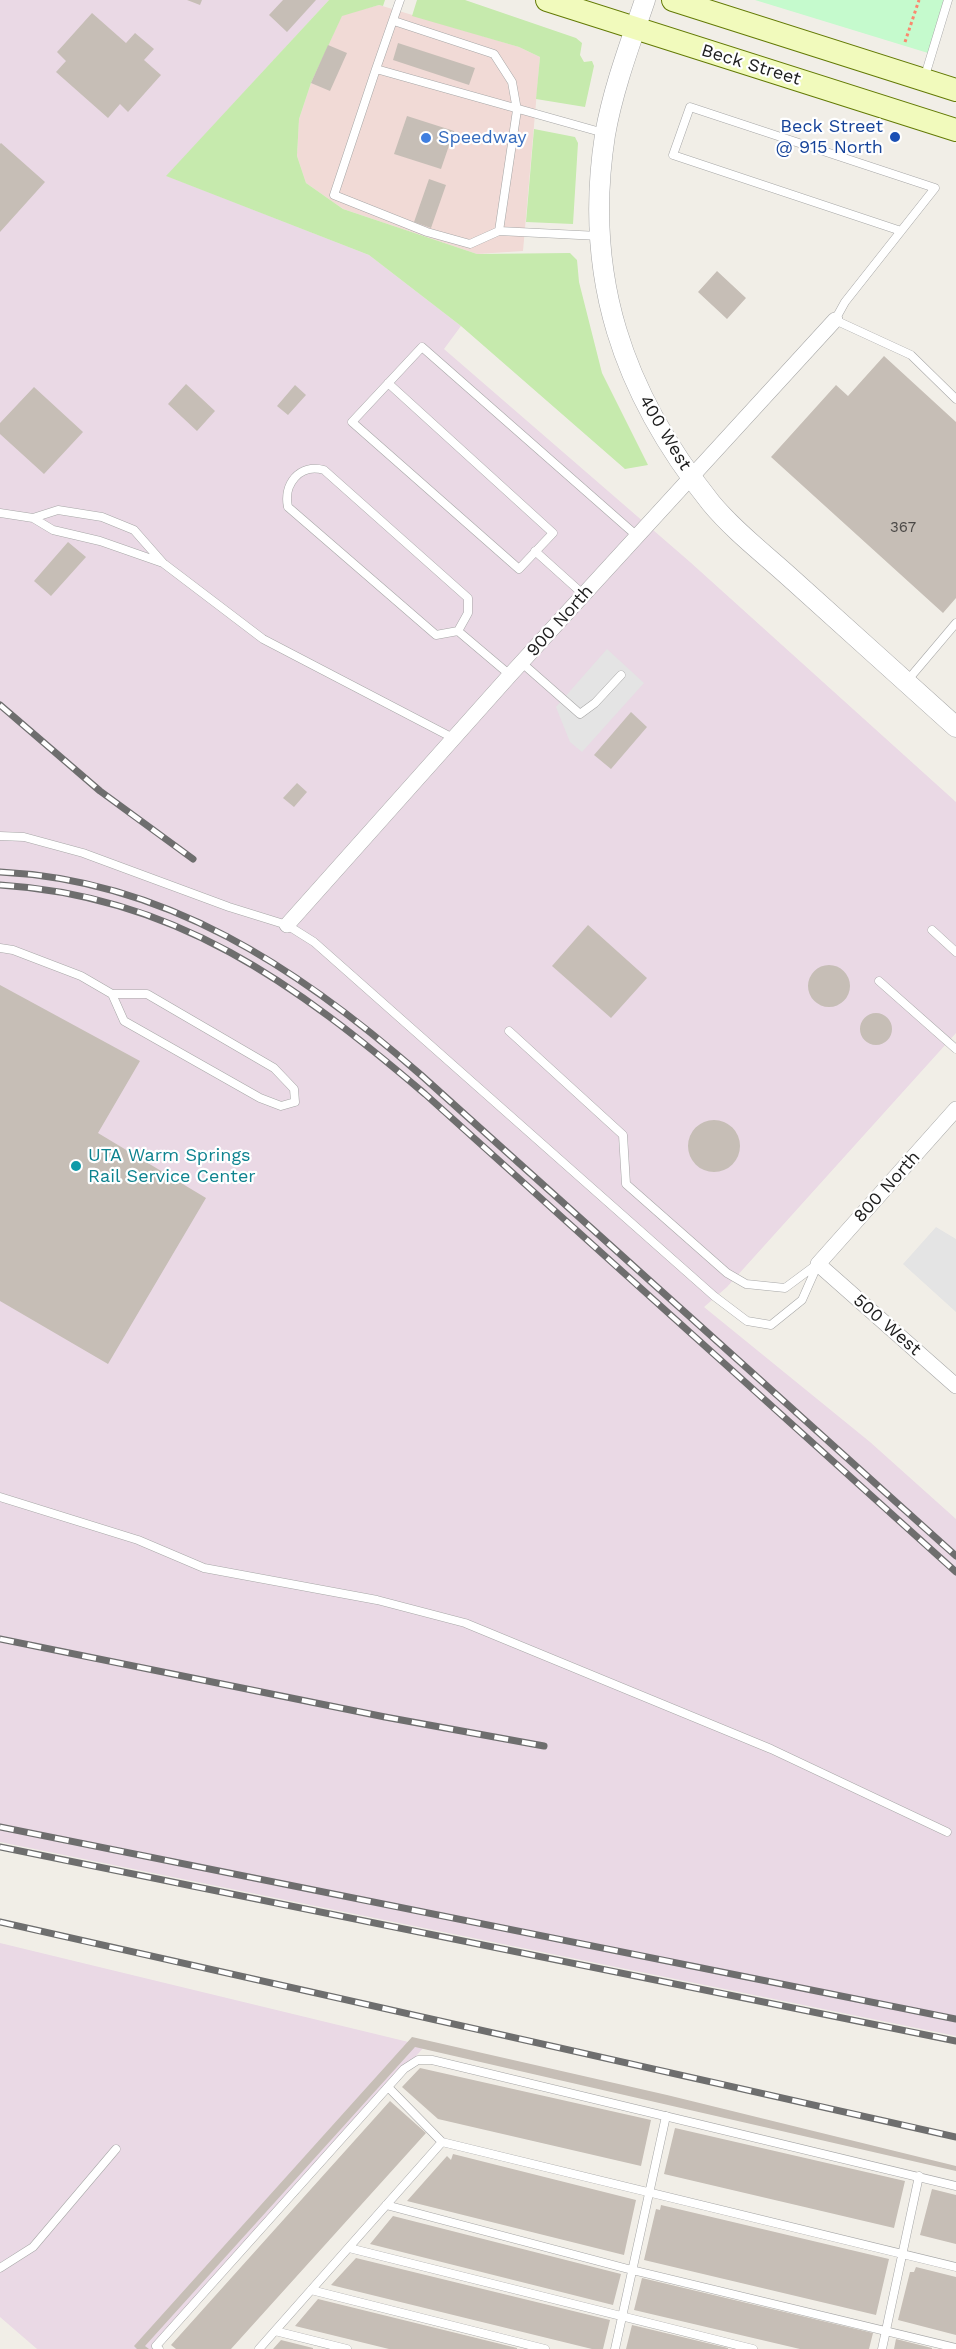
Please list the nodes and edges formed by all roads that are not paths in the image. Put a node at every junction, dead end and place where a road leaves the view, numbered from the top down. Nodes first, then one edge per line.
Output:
1 (400, 0) edge
2 (547, 0) edge
3 (645, 0) edge
4 (673, 0) edge
5 (948, 0) edge
6 (394, 21) junction
7 (635, 29) junction
8 (376, 69) junction
9 (923, 80) junction
10 (956, 90) edge
11 (517, 110) junction
12 (956, 130) edge
13 (606, 133) junction
14 (500, 231) junction
15 (900, 231) junction
16 (600, 236) junction
17 (836, 320) junction
18 (388, 383) junction
19 (956, 399) edge
20 (692, 477) junction
21 (0, 513) edge
22 (33, 518) junction
23 (637, 536) junction
24 (535, 551) junction
25 (163, 563) junction
26 (584, 595) junction
27 (956, 623) edge
28 (458, 631) junction
29 (522, 663) junction
30 (510, 675) junction
31 (621, 675) dead end
32 (906, 682) junction
33 (953, 719) edge
34 (453, 738) junction
35 (0, 836) edge
36 (287, 925) junction
37 (932, 930) dead end
38 (0, 948) edge
39 (956, 952) edge
40 (879, 981) dead end
41 (112, 994) junction
42 (509, 1030) dead end
43 (956, 1049) edge
44 (956, 1109) edge
45 (818, 1264) junction
46 (956, 1386) edge
47 (0, 1497) edge
48 (947, 1832) dead end
49 (388, 2087) junction
50 (666, 2116) junction
51 (442, 2142) junction
52 (116, 2149) dead end
53 (919, 2176) junction
54 (956, 2186) edge
55 (649, 2193) junction
56 (386, 2205) junction
57 (348, 2248) junction
58 (903, 2254) junction
59 (956, 2267) edge
60 (0, 2268) edge
61 (632, 2271) junction
62 (311, 2290) junction
63 (622, 2316) junction
64 (275, 2331) junction
65 (886, 2331) junction
66 (956, 2348) edge
67 (159, 2349) edge
68 (259, 2349) edge
69 (347, 2349) edge
70 (545, 2349) edge
71 (615, 2349) edge
72 (753, 2349) edge
73 (882, 2349) edge

1 - 6 lane
2 - 7 main road, Beck Street
3 - 7 street, 400 West
4 - 9 main road, Beck Street
5 - 9 lane
6 - 8 lane
6 - 11 lane
7 - 12 main road, Beck Street
7 - 13 street, 400 West
8 - 11 lane
8 - 14 lane
9 - 10 main road, Beck Street
11 - 13 lane
11 - 14 lane
13 - 16 street, 400 West
14 - 16 lane
15 - 15 lane
15 - 17 lane
16 - 20 street, 400 West
17 - 19 lane
17 - 20 street, 900 North
18 - 23 lane
18 - 24 lane
18 - 24 lane
20 - 23 street, 900 North
20 - 32 street, 400 West
21 - 22 lane
22 - 25 lane
22 - 25 lane
23 - 26 street, 900 North
24 - 26 lane
25 - 34 lane
26 - 29 street, 900 North
27 - 32 lane
28 - 28 lane
28 - 30 lane
29 - 30 street, 900 North
29 - 31 lane
30 - 34 street, 900 North
32 - 33 street, 400 West
34 - 36 street, 900 North
35 - 36 lane
36 - 45 lane
37 - 39 lane
38 - 41 lane
40 - 43 lane
41 - 41 lane
42 - 45 lane
44 - 45 street, 800 North
45 - 46 street, 500 West
47 - 48 lane
49 - 50 lane
49 - 51 lane
49 - 67 lane
50 - 53 lane
50 - 55 lane
51 - 55 lane
51 - 56 lane
52 - 60 lane
53 - 54 lane
53 - 58 lane
55 - 58 lane
55 - 61 lane
56 - 57 lane
56 - 61 lane
57 - 62 lane
57 - 63 lane
58 - 59 lane
58 - 65 lane
61 - 63 lane
61 - 65 lane
62 - 64 lane
62 - 70 lane
63 - 71 lane
63 - 72 lane
64 - 68 lane
64 - 69 lane
65 - 66 lane
65 - 73 lane

